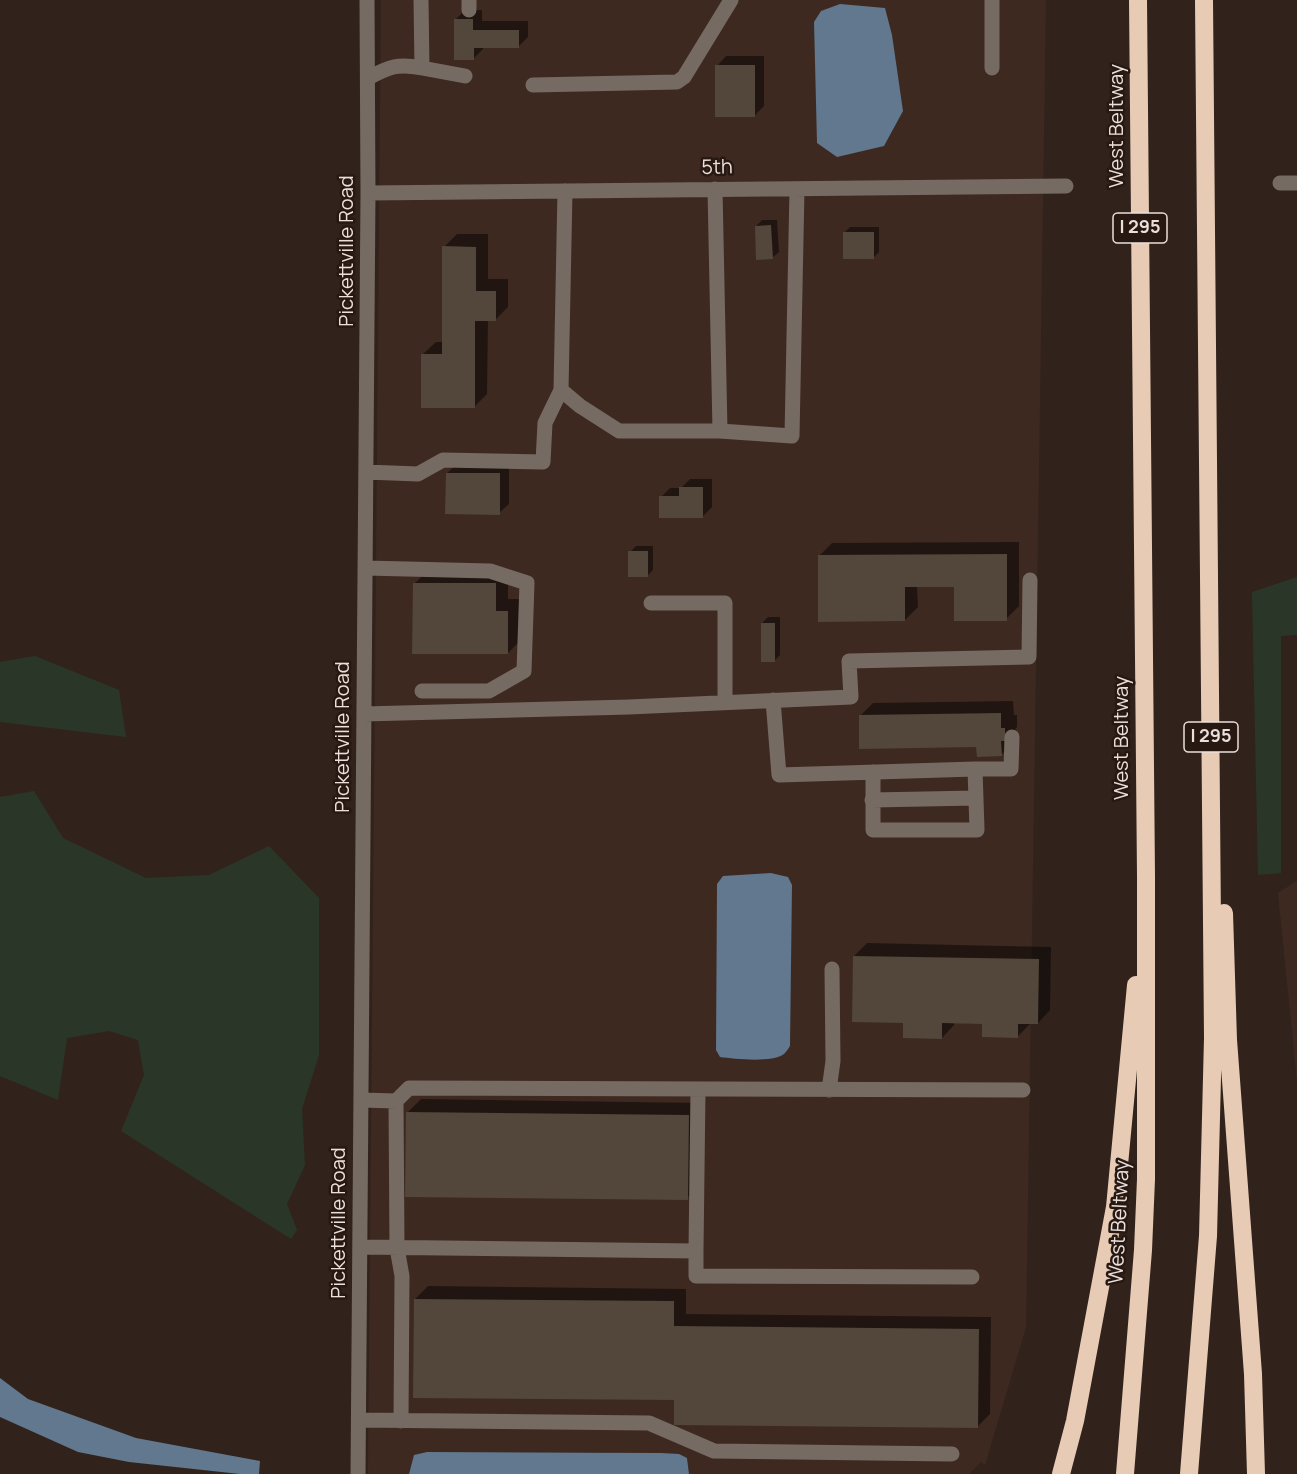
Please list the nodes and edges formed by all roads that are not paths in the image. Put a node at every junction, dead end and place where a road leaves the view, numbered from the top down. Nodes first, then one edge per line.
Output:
1 (367, 0) edge
2 (422, 0) edge
3 (731, 0) edge
4 (992, 0) edge
5 (1138, 0) edge
6 (1204, 0) edge
7 (422, 68) junction
8 (992, 68) dead end
9 (465, 76) dead end
10 (368, 78) junction
11 (533, 85) dead end
12 (1280, 183) dead end
13 (1297, 183) edge
14 (1066, 186) dead end
15 (715, 189) junction
16 (797, 189) junction
17 (565, 191) junction
18 (368, 193) junction
19 (561, 390) junction
20 (720, 431) junction
21 (366, 472) junction
22 (365, 568) junction
23 (1030, 580) dead end
24 (651, 603) dead end
25 (422, 691) dead end
26 (773, 700) junction
27 (725, 702) junction
28 (364, 714) junction
29 (1012, 737) dead end
30 (975, 769) junction
31 (873, 772) junction
32 (976, 798) junction
33 (872, 800) junction
34 (1212, 824) junction
35 (1146, 876) junction
36 (832, 969) dead end
37 (698, 1090) junction
38 (829, 1090) junction
39 (1023, 1090) dead end
40 (361, 1100) junction
41 (396, 1101) junction
42 (360, 1247) junction
43 (397, 1248) junction
44 (696, 1251) junction
45 (972, 1277) dead end
46 (359, 1420) junction
47 (401, 1421) junction
48 (952, 1455) dead end
49 (358, 1474) edge
50 (1061, 1474) edge
51 (1125, 1474) edge
52 (1189, 1474) edge
53 (1256, 1474) edge

1 - 10 street, Pickettville Road
2 - 7 street
3 - 11 street
4 - 8 street
5 - 35 highway, West Beltway / I 295
6 - 34 highway, I 295
7 - 9 street
7 - 10 street
10 - 18 street, Pickettville Road
12 - 13 street
14 - 16 street, 5th
15 - 16 street, 5th
15 - 17 street, 5th
15 - 20 street
16 - 20 street
17 - 18 street, 5th
17 - 19 street
18 - 21 street, Pickettville Road
19 - 20 street
19 - 21 street
21 - 22 street, Pickettville Road
22 - 25 street
22 - 28 street, Pickettville Road
23 - 26 street
24 - 27 street
26 - 27 street
26 - 31 street
27 - 28 street
28 - 40 street, Pickettville Road
29 - 30 street
30 - 31 street
30 - 32 street
31 - 33 street
32 - 33 street
32 - 33 street
34 - 52 highway, I 295
34 - 53 highway
35 - 50 highway
35 - 51 highway, West Beltway / I 295
36 - 38 street
37 - 38 street
37 - 41 street
37 - 44 street
38 - 39 street
40 - 41 street
40 - 42 street, Pickettville Road
41 - 43 street
42 - 43 street
42 - 46 street, Pickettville Road
43 - 44 street
43 - 47 street
44 - 45 street
46 - 47 street
46 - 49 street, Pickettville Road
47 - 48 street

